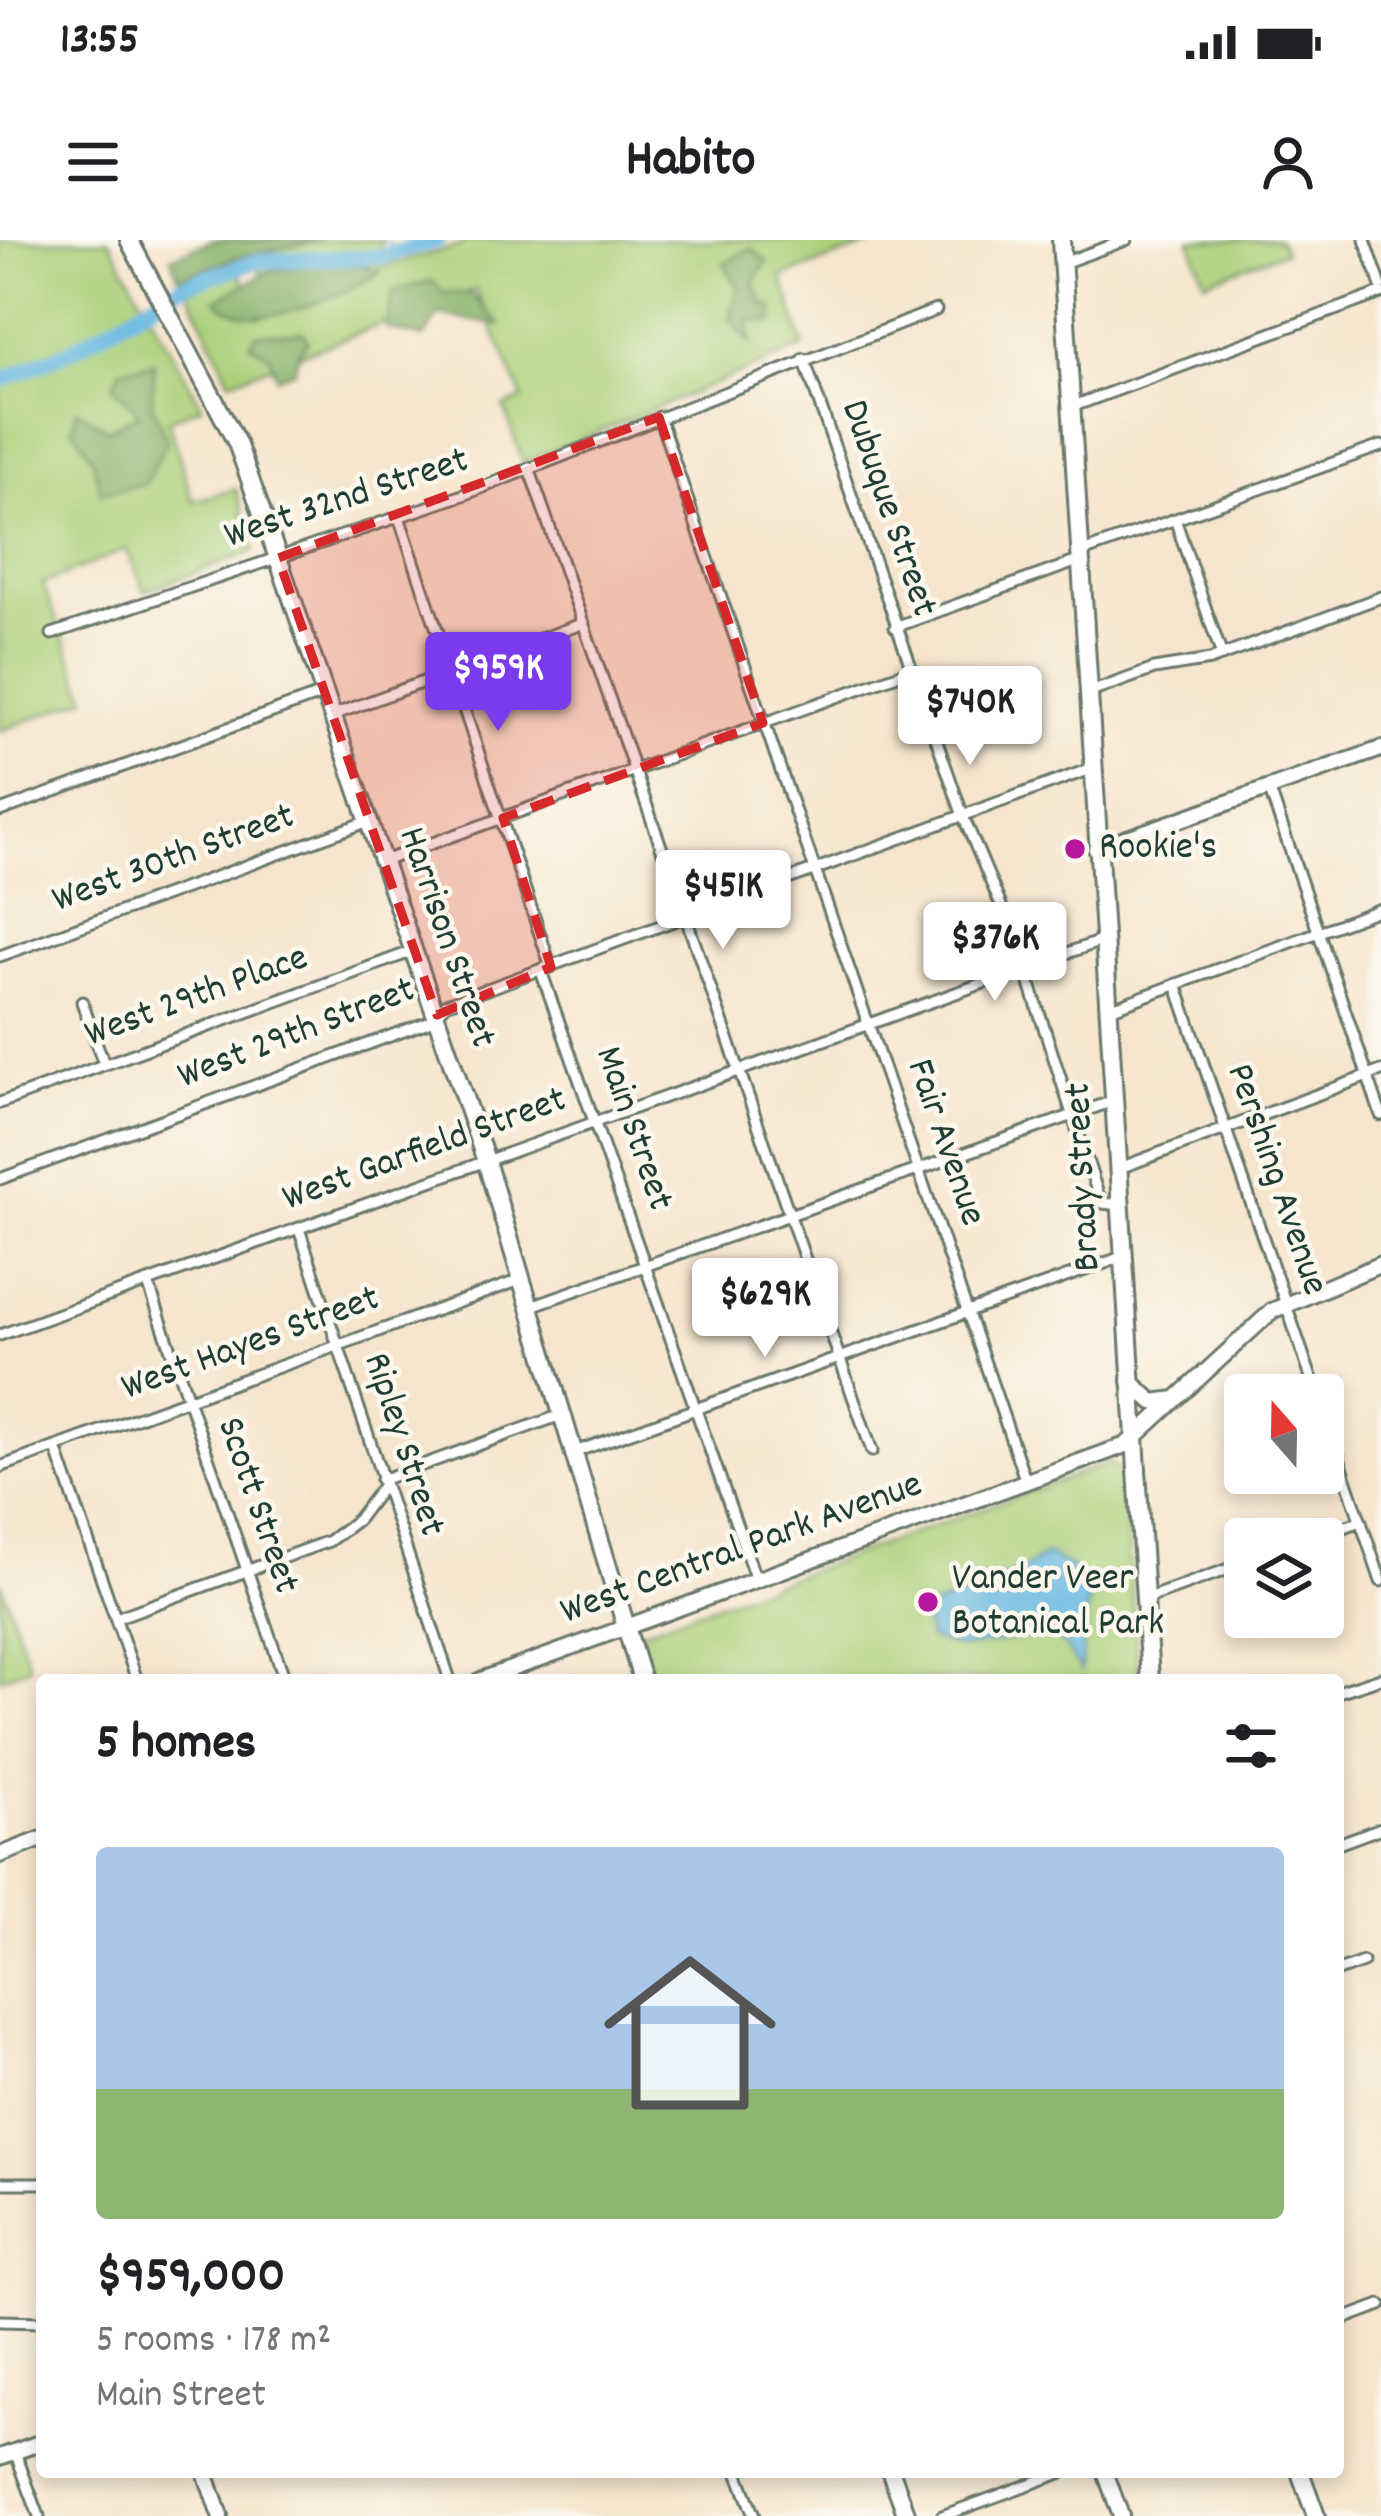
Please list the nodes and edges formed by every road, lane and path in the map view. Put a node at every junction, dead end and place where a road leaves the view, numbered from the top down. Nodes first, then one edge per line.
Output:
1 (129, 240) edge
2 (1061, 240) edge
3 (1126, 240) edge
4 (1365, 240) edge
5 (1063, 262) junction
6 (1381, 290) edge
7 (936, 310) dead end
8 (804, 359) junction
9 (1072, 407) junction
10 (659, 417) junction
11 (1381, 446) edge
12 (529, 468) junction
13 (400, 517) junction
14 (1175, 519) junction
15 (1078, 557) junction
16 (278, 558) junction
17 (1381, 597) edge
18 (584, 623) junction
19 (895, 627) junction
20 (52, 634) dead end
21 (1222, 656) junction
22 (910, 670) junction
23 (452, 671) junction
24 (325, 693) junction
25 (1088, 694) junction
26 (333, 716) junction
27 (764, 723) junction
28 (1379, 756) edge
29 (1093, 768) junction
30 (636, 769) junction
31 (1270, 790) junction
32 (0, 811) edge
33 (963, 816) junction
34 (502, 818) junction
35 (369, 821) junction
36 (1096, 849) junction
37 (383, 861) junction
38 (816, 871) junction
39 (1381, 910) edge
40 (687, 918) junction
41 (1318, 932) junction
42 (1101, 941) junction
43 (416, 950) junction
44 (0, 956) edge
45 (546, 969) junction
46 (1025, 969) junction
47 (1176, 984) junction
48 (82, 1002) dead end
49 (1107, 1010) junction
50 (437, 1015) junction
51 (871, 1024) junction
52 (104, 1064) junction
53 (741, 1070) junction
54 (1381, 1071) edge
55 (1368, 1076) junction
56 (1, 1099) edge
57 (1115, 1100) junction
58 (1381, 1115) edge
59 (1071, 1116) junction
60 (595, 1122) junction
61 (1227, 1128) junction
62 (486, 1161) junction
63 (921, 1169) junction
64 (1117, 1169) junction
65 (0, 1179) edge
66 (1119, 1204) junction
67 (791, 1215) junction
68 (299, 1229) junction
69 (1122, 1257) junction
70 (1381, 1264) edge
71 (645, 1266) junction
72 (523, 1279) junction
73 (148, 1283) junction
74 (1286, 1303) junction
75 (531, 1306) junction
76 (970, 1311) junction
77 (0, 1335) edge
78 (338, 1346) junction
79 (840, 1357) junction
80 (1310, 1374) edge
81 (1130, 1381) junction
82 (1180, 1396) junction
83 (187, 1400) junction
84 (695, 1409) junction
85 (564, 1414) junction
86 (1133, 1441) junction
87 (56, 1448) junction
88 (872, 1451) dead end
89 (575, 1452) junction
90 (0, 1467) edge
91 (1344, 1472) edge
92 (1026, 1482) junction
93 (382, 1483) junction
94 (1361, 1521) junction
95 (1344, 1527) edge
96 (1378, 1560) edge
97 (1224, 1571) edge
98 (247, 1572) junction
99 (756, 1580) junction
100 (1381, 1581) edge
101 (1143, 1600) junction
102 (116, 1618) junction
103 (626, 1626) junction
104 (135, 1674) edge
105 (283, 1674) edge
106 (448, 1674) edge
107 (497, 1674) edge
108 (640, 1674) edge
109 (1149, 1674) edge
110 (1381, 1678) edge
111 (1344, 1690) edge
112 (1381, 1828) edge
113 (36, 1841) edge
114 (1344, 1842) edge
115 (0, 1855) edge
116 (1363, 1962) dead end
117 (1344, 1969) edge
118 (0, 2183) edge
119 (36, 2183) edge
120 (1381, 2305) edge
121 (1344, 2319) edge
122 (0, 2321) edge
123 (36, 2321) edge
124 (8, 2454) edge
125 (207, 2478) edge
126 (739, 2478) edge
127 (893, 2478) edge
128 (1046, 2478) edge
129 (1107, 2478) edge
130 (1302, 2478) edge
131 (39, 2516) edge
132 (220, 2516) edge
133 (754, 2516) edge
134 (907, 2516) edge
135 (942, 2516) edge
136 (1121, 2516) edge
137 (1316, 2516) edge

1 - 16 highway, Harrison Street
2 - 5 highway, Brady Street
3 - 5 street
4 - 6 street
5 - 9 highway, Brady Street
6 - 9 street
7 - 8 street, West 32nd Street
8 - 10 street, West 32nd Street
8 - 19 street, Dubuque Street
9 - 15 highway, Brady Street
10 - 12 street, West 32nd Street
10 - 27 street, Fair Avenue
11 - 14 street
12 - 13 street, West 32nd Street
12 - 18 street
13 - 16 street, West 32nd Street
13 - 23 street, Main Street
14 - 15 street
14 - 21 street
15 - 19 street
15 - 25 highway, Brady Street
16 - 20 street, West 32nd Street
16 - 24 highway, Harrison Street
17 - 21 street
18 - 23 street
18 - 30 street
19 - 22 street, Dubuque Street
21 - 25 street
22 - 27 street
22 - 33 street, Dubuque Street
23 - 26 street
23 - 34 street, Main Street
24 - 26 highway, Harrison Street
24 - 32 street
25 - 29 highway, Brady Street
26 - 35 highway, Harrison Street
27 - 30 street
27 - 38 street, Fair Avenue
28 - 31 street
29 - 33 street, West 29th Street
29 - 36 highway, Brady Street
30 - 34 street
30 - 40 street
31 - 36 street
31 - 41 street
33 - 38 street, West 29th Street
33 - 46 street, Dubuque Street
34 - 37 street
34 - 45 street, Main Street
35 - 37 highway, Harrison Street
35 - 44 street, West 30th Street
36 - 42 highway, Brady Street
37 - 43 highway, Harrison Street
38 - 40 street, West 29th Street
38 - 51 street, Fair Avenue
39 - 41 street
40 - 45 street, West 29th Street
40 - 53 street
41 - 47 street
41 - 55 street
42 - 46 street, West Garfield Street
42 - 49 highway, Brady Street
43 - 50 highway, Harrison Street
43 - 52 street, West 29th Place
45 - 50 street, West 29th Street
45 - 60 street, Main Street
46 - 51 street, West Garfield Street
46 - 59 street, Dubuque Street
47 - 49 street
47 - 61 street, Pershing Avenue
48 - 52 street
49 - 57 highway, Brady Street
50 - 62 highway, Harrison Street
50 - 65 street, West 29th Street
51 - 53 street, West Garfield Street
51 - 63 street, Fair Avenue
52 - 56 street, West 29th Place
53 - 60 street, West Garfield Street
53 - 67 street
54 - 55 street
55 - 58 street
55 - 61 street
57 - 59 street
57 - 64 highway, Brady Street
59 - 63 street
59 - 66 street, Dubuque Street
60 - 62 street, West Garfield Street
60 - 71 street, Main Street
61 - 64 street
61 - 74 street, Pershing Avenue
62 - 68 street, West Garfield Street
62 - 72 highway, Harrison Street
63 - 67 street
63 - 76 street, Fair Avenue
64 - 66 highway, Brady Street
66 - 69 highway, Brady Street
67 - 71 street
67 - 79 street
68 - 73 street, West Garfield Street
68 - 78 street, Ripley Street
69 - 76 street
69 - 81 highway, Brady Street
70 - 74 street
71 - 75 street
71 - 84 street, Main Street
72 - 75 highway, Harrison Street
72 - 78 street, West Hayes Street
73 - 77 street, West Garfield Street
73 - 83 street, Scott Street
74 - 80 street, Pershing Avenue
74 - 82 street
75 - 85 highway, Harrison Street
76 - 79 street
76 - 92 street, Fair Avenue
78 - 83 street, West Hayes Street
78 - 93 street, Ripley Street
79 - 84 street
79 - 88 street
81 - 82 street
81 - 86 highway, Brady Street
82 - 86 street
83 - 87 street, West Hayes Street
83 - 98 street, Scott Street
84 - 89 street
84 - 99 street, Main Street
85 - 89 highway, Harrison Street
85 - 93 street
86 - 92 street, West Central Park Avenue
86 - 101 highway, Brady Street
87 - 90 street, West Hayes Street
87 - 102 street
89 - 103 highway, Harrison Street
91 - 94 street
92 - 99 street, West Central Park Avenue
93 - 98 street
93 - 106 street, Ripley Street
94 - 95 street
94 - 96 street
96 - 100 street
97 - 101 street
98 - 102 street
98 - 105 street, Scott Street
99 - 103 street, West Central Park Avenue
101 - 109 highway, Brady Street
102 - 104 street
103 - 107 street, West Central Park Avenue
103 - 108 highway, Harrison Street
110 - 111 street
112 - 114 street
113 - 115 street
116 - 117 street
118 - 119 street
120 - 121 street
122 - 123 street
124 - 131 street
125 - 132 street
126 - 133 street
127 - 134 highway
128 - 135 street
129 - 136 street
130 - 137 highway

